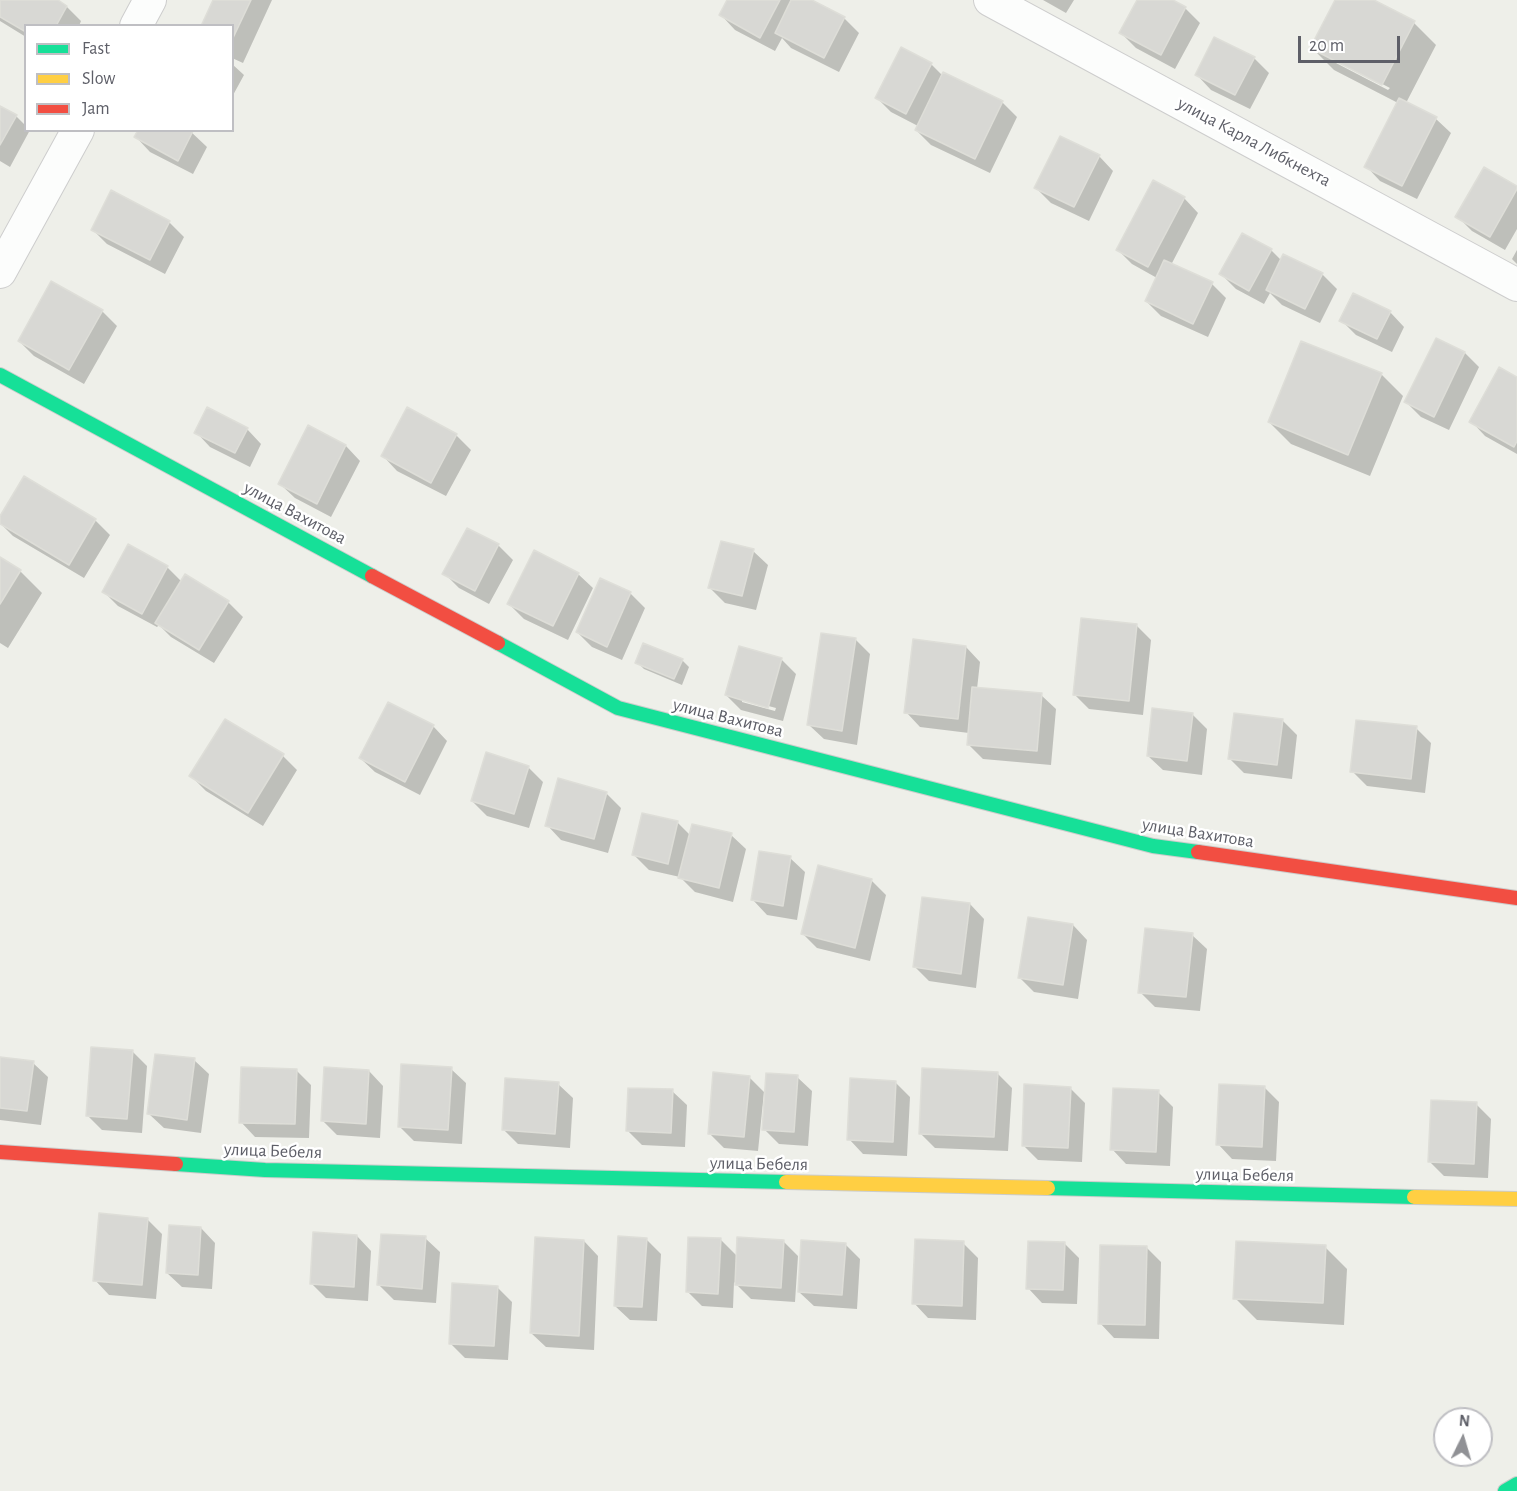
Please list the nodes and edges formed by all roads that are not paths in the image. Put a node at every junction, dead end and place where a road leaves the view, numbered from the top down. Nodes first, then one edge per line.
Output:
1 (150, 0) edge
2 (990, 0) edge
3 (137, 24) edge
4 (77, 132) edge
5 (0, 272) edge
6 (1517, 285) edge
7 (0, 375) edge
8 (1517, 898) edge
9 (0, 1152) edge
10 (1517, 1199) edge
11 (1517, 1484) edge
12 (1505, 1491) edge

1 - 3 street
2 - 6 street, улица Карла Либкнехта
4 - 5 street
7 - 8 main road, улица Вахитова
9 - 10 main road, улица Бебеля
11 - 12 main road

